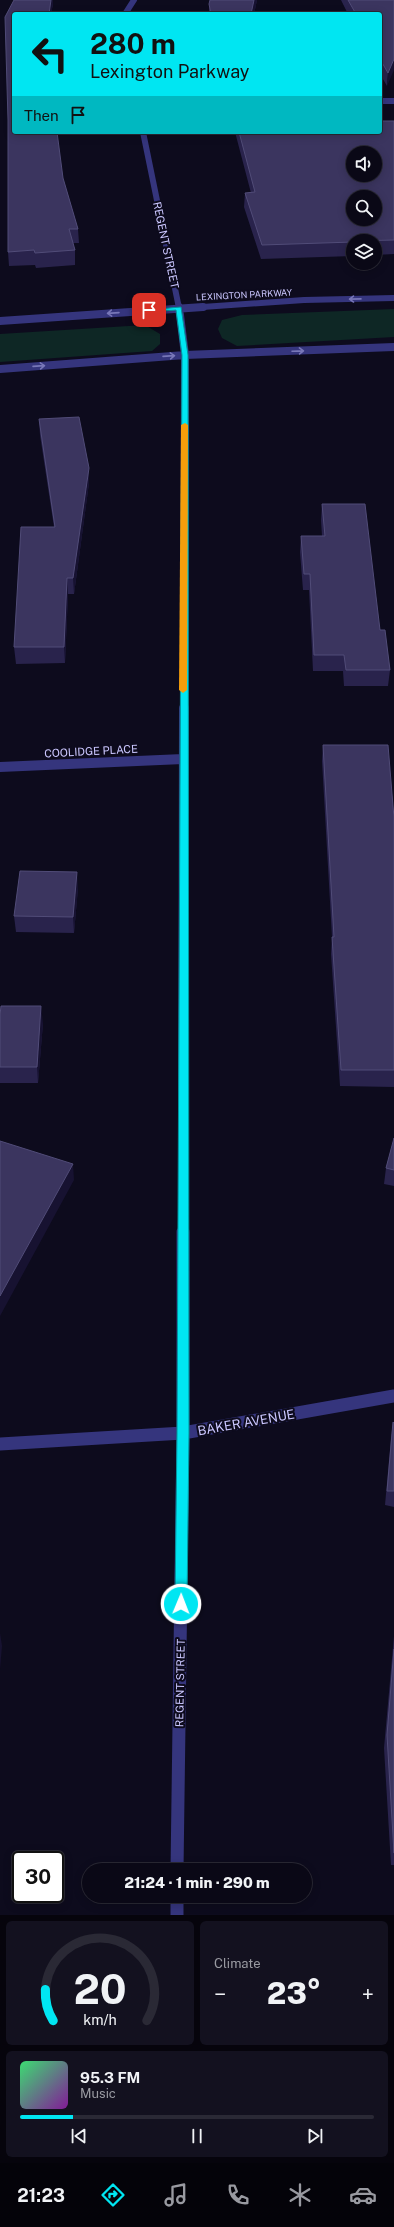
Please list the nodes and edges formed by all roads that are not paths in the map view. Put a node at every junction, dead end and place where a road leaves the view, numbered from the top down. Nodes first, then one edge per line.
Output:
1 (134, 0) edge
2 (127, 12) edge
3 (382, 101) edge
4 (394, 101) edge
5 (143, 134) edge
6 (394, 298) edge
7 (179, 308) junction
8 (0, 321) edge
9 (394, 347) edge
10 (185, 355) junction
11 (0, 369) edge
12 (183, 759) junction
13 (0, 767) edge
14 (394, 1396) edge
15 (183, 1433) junction
16 (0, 1444) edge
17 (177, 1863) edge
18 (177, 1903) edge
19 (177, 1915) edge

1 - 2 street
3 - 4 street
5 - 7 street, REGENT STREET
6 -> 7 street, LEXINGTON PARKWAY
7 -> 8 street, LEXINGTON PARKWAY
7 - 10 street, REGENT STREET
10 -> 9 street
11 -> 10 street
10 - 12 street, REGENT STREET
12 - 13 street, COOLIDGE PLACE
12 - 15 street, REGENT STREET
14 - 15 street, BAKER AVENUE
15 - 16 street, BAKER AVENUE
15 - 17 street, REGENT STREET
18 - 19 street

